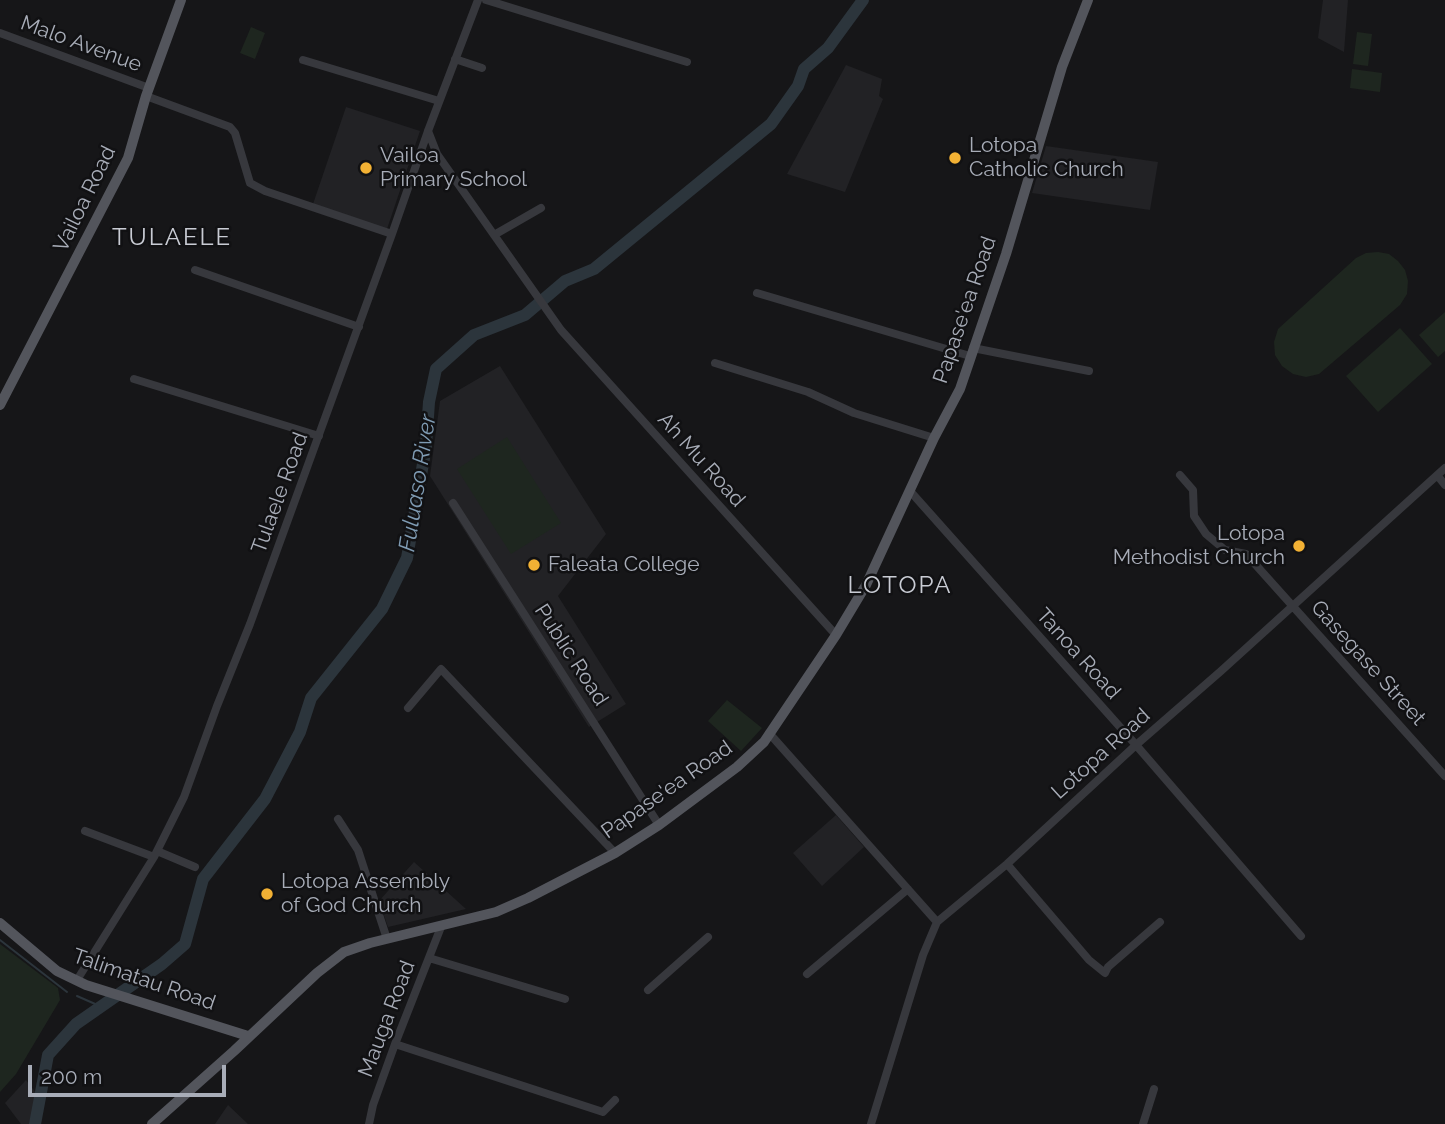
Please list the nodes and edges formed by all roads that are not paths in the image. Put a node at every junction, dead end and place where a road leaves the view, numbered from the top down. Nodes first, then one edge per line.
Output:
1 (181, 0) edge
2 (478, 0) edge
3 (486, 0) edge
4 (1088, 0) edge
5 (0, 33) edge
6 (455, 59) junction
7 (303, 61) dead end
8 (687, 62) dead end
9 (482, 68) dead end
10 (148, 92) junction
11 (439, 101) junction
12 (428, 131) junction
13 (541, 208) dead end
14 (393, 234) junction
15 (494, 235) junction
16 (195, 270) dead end
17 (757, 293) dead end
18 (359, 327) junction
19 (971, 352) junction
20 (715, 363) dead end
21 (1089, 371) dead end
22 (134, 379) dead end
23 (0, 405) edge
24 (319, 436) junction
25 (934, 438) junction
26 (1445, 468) edge
27 (1180, 475) dead end
28 (1437, 475) junction
29 (1445, 485) edge
30 (910, 491) junction
31 (453, 503) dead end
32 (1293, 606) junction
33 (836, 635) junction
34 (408, 708) dead end
35 (769, 733) junction
36 (1136, 745) junction
37 (1445, 776) edge
38 (338, 819) dead end
39 (659, 825) junction
40 (85, 831) dead end
41 (615, 853) junction
42 (156, 854) junction
43 (1007, 864) junction
44 (195, 867) dead end
45 (908, 889) junction
46 (937, 922) junction
47 (1160, 922) dead end
48 (0, 923) edge
49 (441, 928) junction
50 (1301, 936) dead end
51 (708, 937) dead end
52 (387, 939) junction
53 (429, 958) junction
54 (807, 974) dead end
55 (77, 980) junction
56 (648, 990) dead end
57 (565, 999) dead end
58 (248, 1036) junction
59 (395, 1044) junction
60 (1154, 1089) dead end
61 (615, 1100) dead end
62 (152, 1124) edge
63 (369, 1124) edge
64 (871, 1124) edge
65 (1143, 1124) edge

1 - 10 main road, Vailoa Road
2 - 6 street, Tulaele Road
3 - 8 street
4 - 19 main road, Papase'ea Road
5 - 10 street, Malo Avenue
6 - 9 street
6 - 11 street, Tulaele Road
7 - 11 street
10 - 14 street, Malo Avenue
10 - 23 main road, Vailoa Road
11 - 12 street, Tulaele Road
12 - 14 street, Tulaele Road
12 - 15 street
13 - 15 street
14 - 18 street, Tulaele Road
15 - 33 street, Ah Mu Road
16 - 18 street
17 - 19 street
18 - 24 street, Tulaele Road
19 - 21 street
19 - 25 main road, Papase'ea Road
20 - 25 street
22 - 24 street
24 - 42 street, Tulaele Road
25 - 30 main road, Papase'ea Road
26 - 28 street, Lotopa Road
27 - 32 street
28 - 29 street
28 - 32 street, Lotopa Road
30 - 33 main road, Papase'ea Road
30 - 36 street, Tanoa Road
31 - 39 street, Public Road
32 - 36 street, Lotopa Road
32 - 37 street, Gasegase Street
33 - 35 main road, Papase'ea Road
34 - 41 street
35 - 39 main road, Papase'ea Road
35 - 45 street
36 - 43 street, Lotopa Road
36 - 50 street, Tanoa Road
38 - 52 street
39 - 41 main road, Papase'ea Road
40 - 42 street
41 - 49 main road, Papase'ea Road
42 - 44 street
42 - 55 street, Tulaele Road
43 - 46 street, Lotopa Road
43 - 47 street
45 - 46 street
45 - 54 street
46 - 64 street, Lotopa Road
48 - 55 main road, Talimatau Road
49 - 52 main road, Papase'ea Road
49 - 53 street, Mauga Road
51 - 56 street
52 - 58 main road, Papase'ea Road
53 - 57 street
53 - 59 street, Mauga Road
55 - 58 main road, Talimatau Road
58 - 62 main road, Papase'ea Road
59 - 61 street
59 - 63 street, Mauga Road
60 - 65 street

